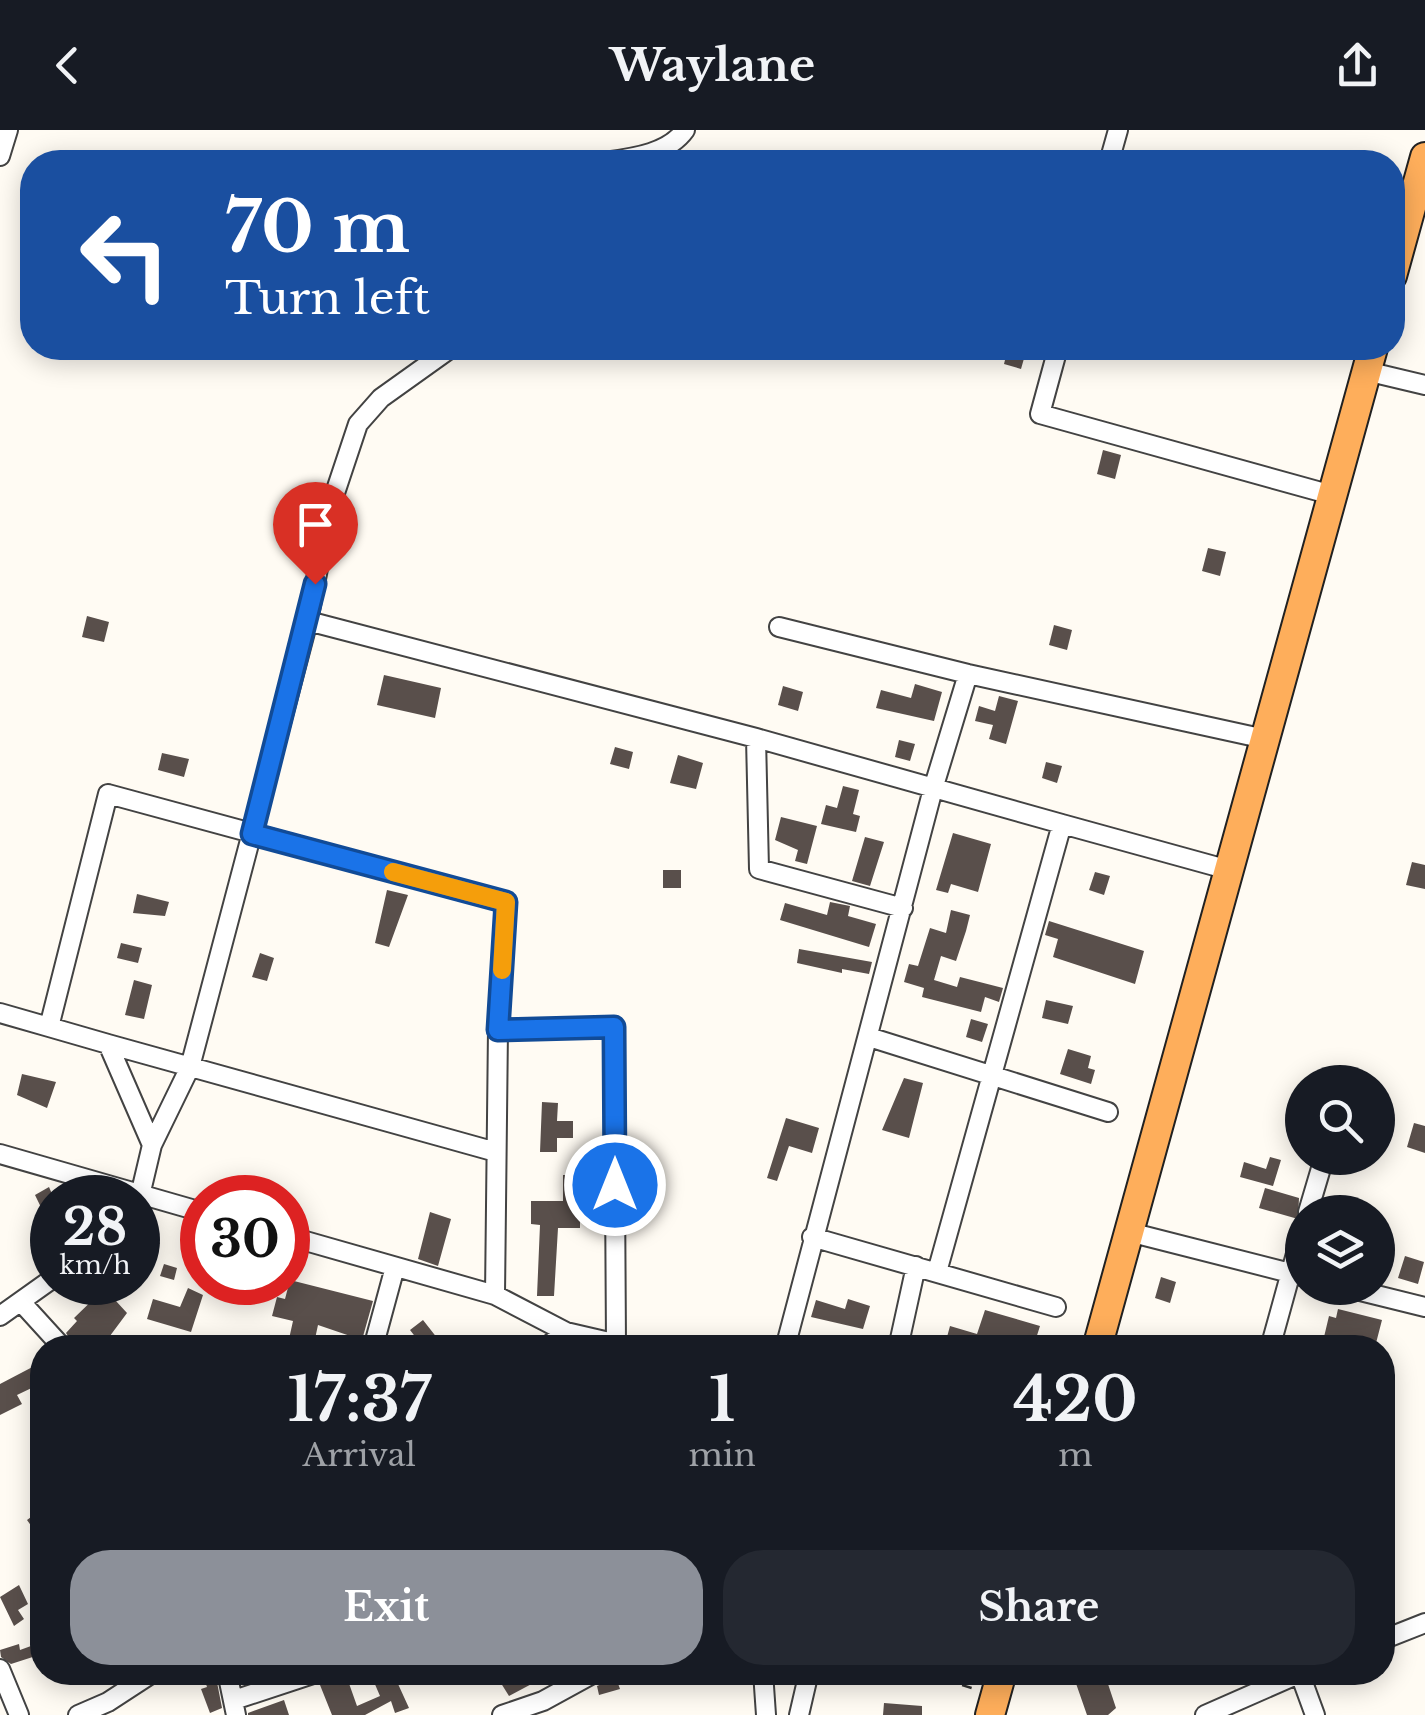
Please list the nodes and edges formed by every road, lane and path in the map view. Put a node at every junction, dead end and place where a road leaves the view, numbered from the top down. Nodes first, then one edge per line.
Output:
1 (8, 130) edge
2 (685, 130) edge
3 (656, 150) edge
4 (0, 156) edge
5 (1425, 158) edge
6 (1416, 229) edge
7 (434, 360) edge
8 (1055, 360) edge
9 (1370, 360) edge
10 (1372, 360) edge
11 (1425, 386) edge
12 (1332, 495) junction
13 (308, 621) junction
14 (779, 627) dead end
15 (968, 674) junction
16 (756, 738) junction
17 (1265, 739) junction
18 (933, 789) junction
19 (1062, 824) junction
20 (252, 834) junction
21 (1229, 870) junction
22 (902, 908) junction
23 (0, 1013) edge
24 (49, 1027) junction
25 (498, 1030) junction
26 (869, 1038) junction
27 (108, 1044) junction
28 (190, 1067) junction
29 (990, 1075) junction
30 (1108, 1112) dead end
31 (152, 1145) junction
32 (496, 1152) junction
33 (0, 1154) edge
34 (65, 1175) edge
35 (145, 1175) edge
36 (1130, 1232) junction
37 (812, 1237) junction
38 (310, 1242) edge
39 (916, 1266) junction
40 (395, 1267) junction
41 (1285, 1271) edge
42 (937, 1272) junction
43 (495, 1295) junction
44 (30, 1297) edge
45 (1395, 1300) edge
46 (22, 1303) junction
47 (1286, 1305) edge
48 (1425, 1307) edge
49 (1056, 1308) dead end
50 (0, 1316) edge
51 (566, 1332) junction
52 (51, 1335) edge
53 (376, 1335) edge
54 (562, 1335) edge
55 (580, 1335) edge
56 (616, 1335) edge
57 (788, 1335) edge
58 (901, 1335) edge
59 (1101, 1335) edge
60 (1275, 1335) edge
61 (1425, 1624) edge
62 (1395, 1635) edge
63 (0, 1669) edge
64 (134, 1685) edge
65 (289, 1685) edge
66 (572, 1685) edge
67 (763, 1685) edge
68 (806, 1685) edge
69 (964, 1685) edge
70 (1274, 1685) edge
71 (1306, 1685) edge
72 (996, 1694) edge
73 (235, 1708) edge
74 (18, 1715) edge
75 (78, 1715) edge
76 (502, 1715) edge
77 (766, 1715) edge
78 (799, 1715) edge
79 (1205, 1715) edge
80 (1316, 1715) edge

1 - 4 street
2 - 3 street
5 - 6 highway
7 - 13 street
8 - 12 street
9 - 12 highway
10 - 11 street
12 - 17 highway
13 - 16 street
13 - 20 street
14 - 15 street
15 - 17 street
15 - 18 street
16 - 18 street
16 - 22 street
17 - 21 highway
18 - 19 street
18 - 22 street
19 - 21 street
19 - 29 street
20 - 24 street
20 - 25 street
20 - 28 street
21 - 36 highway
22 - 26 street
23 - 24 street
24 - 27 street
25 - 32 street
25 - 56 street
26 - 29 street
26 - 37 street
27 - 28 street
27 - 31 street
28 - 31 street
28 - 32 street
29 - 30 street
29 - 42 street
31 - 35 street
32 - 43 street
33 - 34 street
36 - 41 street
36 - 59 highway
37 - 39 street
37 - 57 street
38 - 40 street
39 - 42 street
39 - 58 street
40 - 43 street
40 - 53 street
42 - 49 street
43 - 51 street
44 - 46 street
45 - 48 street
46 - 50 street
46 - 52 street
47 - 60 street
51 - 54 street
51 - 55 street
61 - 62 street
63 - 74 street
64 - 75 street
65 - 73 street
66 - 76 street
67 - 77 street
68 - 78 street
69 - 72 path
70 - 79 street
71 - 80 street

